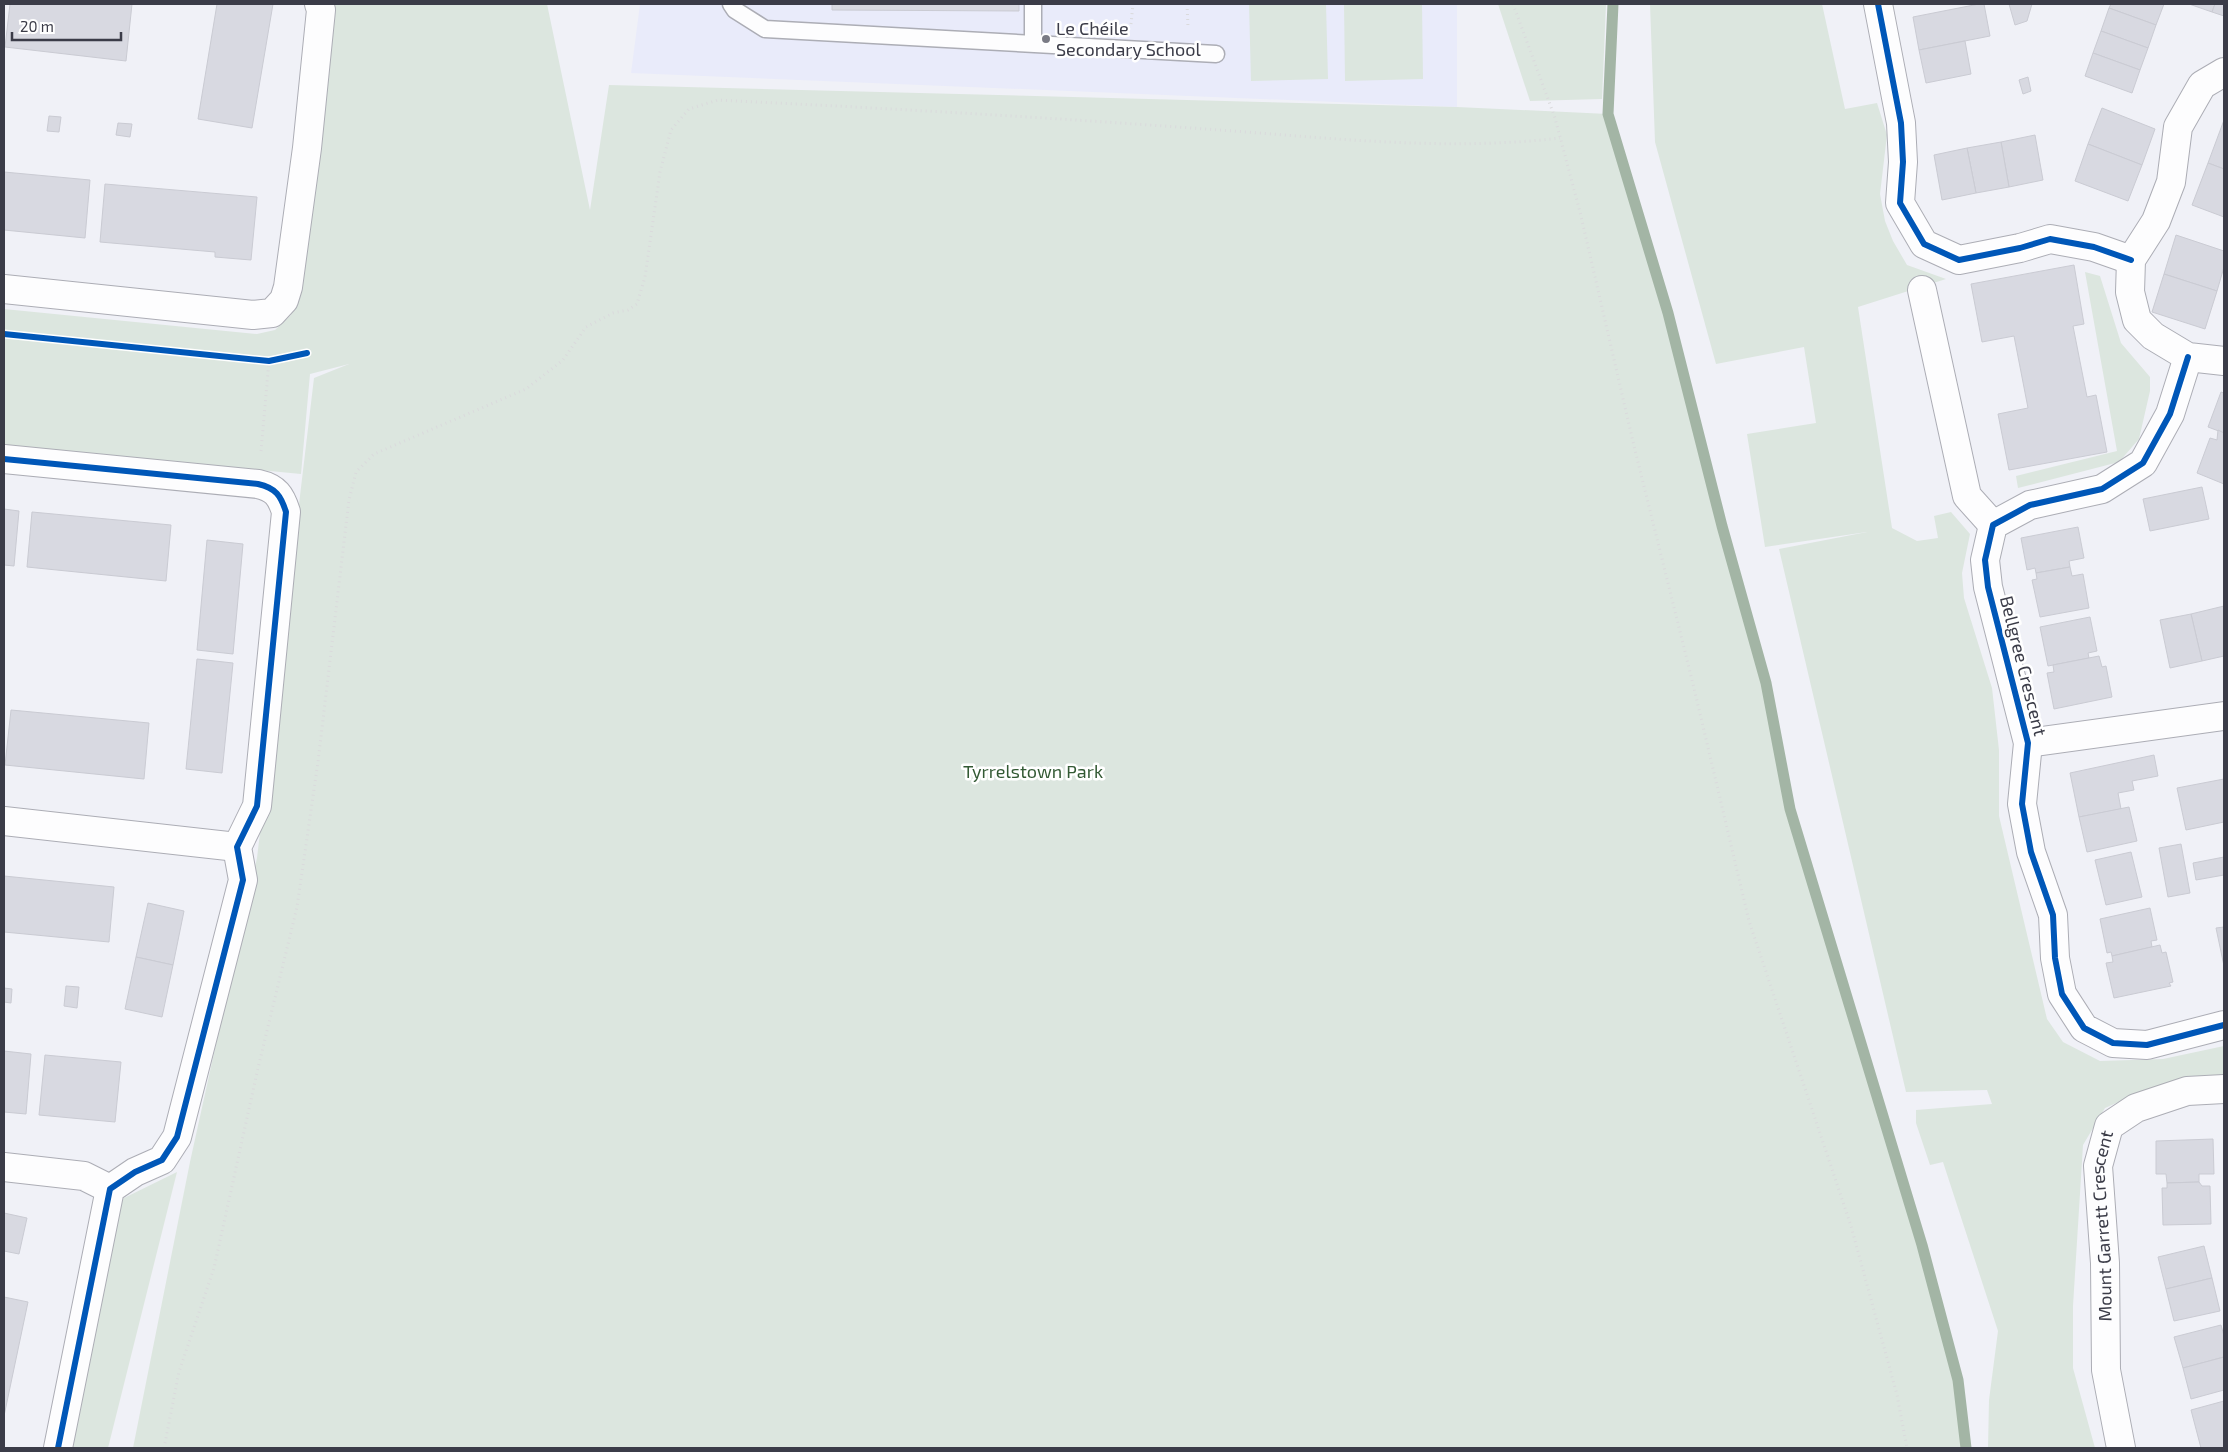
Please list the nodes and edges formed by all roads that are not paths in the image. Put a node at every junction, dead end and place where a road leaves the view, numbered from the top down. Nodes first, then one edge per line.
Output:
1 (319, 4) edge
2 (731, 4) edge
3 (1034, 4) edge
4 (1878, 4) edge
5 (1033, 43) junction
6 (1216, 54) dead end
7 (2224, 72) edge
8 (2132, 260) junction
9 (4, 289) edge
10 (1922, 290) dead end
11 (2188, 357) junction
12 (2224, 361) edge
13 (4, 459) edge
14 (1993, 525) junction
15 (2224, 716) edge
16 (2028, 744) junction
17 (4, 821) edge
18 (237, 847) junction
19 (2224, 1025) edge
20 (2224, 1089) edge
21 (4, 1167) edge
22 (110, 1189) junction
23 (58, 1448) edge
24 (2121, 1448) edge

1 - 9 street
2 - 5 lane
3 - 5 lane
4 - 8 street
5 - 6 lane
7 - 8 street
8 - 11 street
10 - 14 street
11 - 12 street
11 - 14 street
13 - 18 street
14 - 16 street, Bellgree Crescent
15 - 16 street, Bellgree Crescent
16 - 19 street, Bellgree Crescent
17 - 18 street
18 - 22 street
20 - 24 street, Mount Garrett Crescent
21 - 22 street
22 - 23 street

